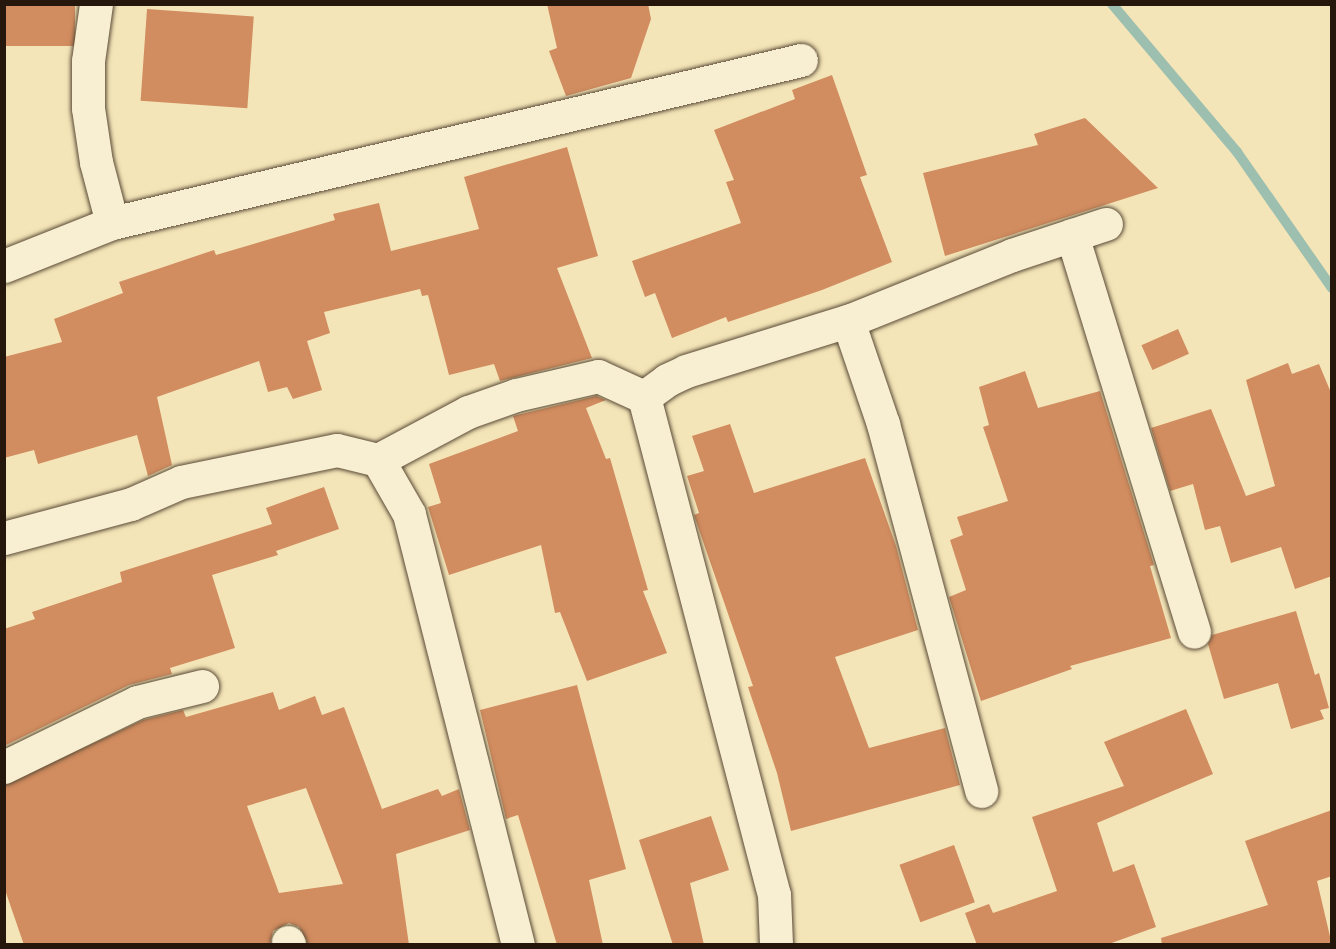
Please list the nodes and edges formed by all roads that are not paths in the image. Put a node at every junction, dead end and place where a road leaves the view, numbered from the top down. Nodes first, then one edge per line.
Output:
1 (96, 4) edge
2 (801, 60) dead end
3 (112, 223) junction
4 (1106, 224) dead end
5 (1072, 235) junction
6 (4, 266) edge
7 (848, 321) junction
8 (644, 398) junction
9 (378, 460) junction
10 (4, 538) edge
11 (1194, 632) dead end
12 (202, 686) dead end
13 (4, 767) edge
14 (981, 791) dead end
15 (518, 945) edge
16 (776, 945) edge

1 - 3 street
2 - 3 street
3 - 6 street
4 - 5 street
5 - 7 street
5 - 11 street
7 - 8 street
7 - 14 street
8 - 9 street
8 - 16 street
9 - 10 street
9 - 15 street
12 - 13 street

